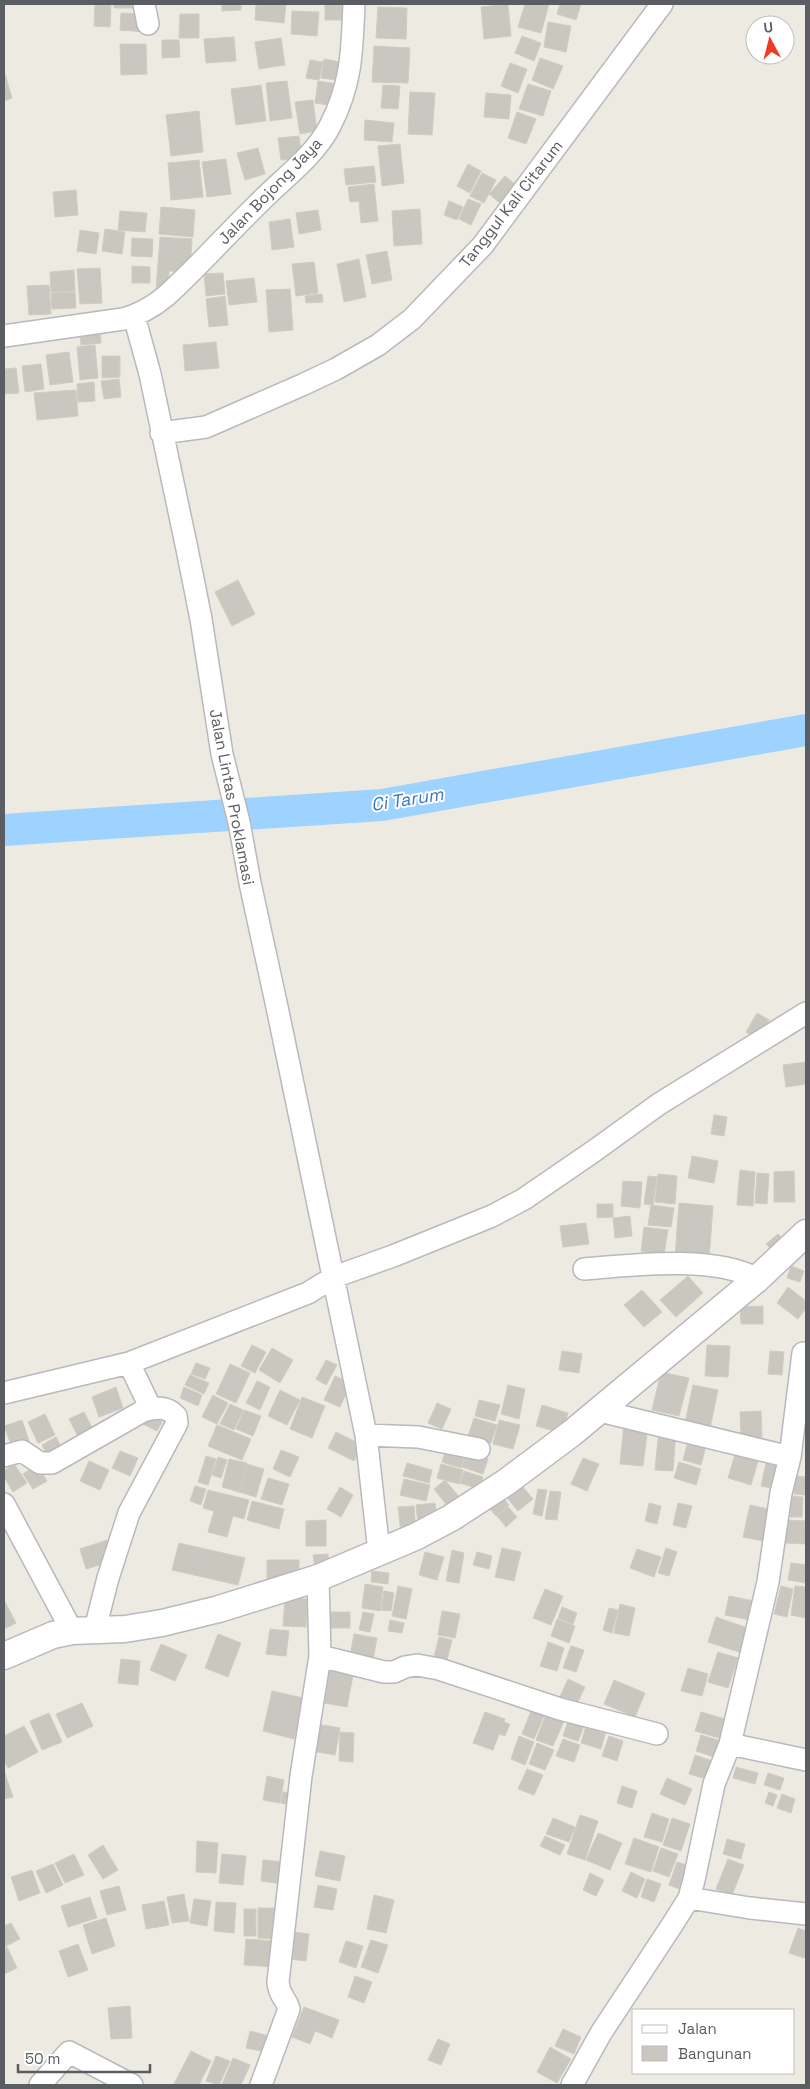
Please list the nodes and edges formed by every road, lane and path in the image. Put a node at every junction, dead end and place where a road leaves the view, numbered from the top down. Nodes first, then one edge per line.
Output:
1 (144, 4) edge
2 (354, 4) edge
3 (662, 4) edge
4 (148, 24) dead end
5 (128, 317) junction
6 (4, 336) edge
7 (161, 433) junction
8 (806, 1013) edge
9 (806, 1233) edge
10 (584, 1269) dead end
11 (334, 1277) junction
12 (757, 1279) junction
13 (803, 1353) dead end
14 (129, 1363) junction
15 (4, 1393) edge
16 (151, 1409) junction
17 (600, 1411) junction
18 (366, 1435) junction
19 (479, 1449) dead end
20 (4, 1456) edge
21 (790, 1457) junction
22 (4, 1504) edge
23 (379, 1552) junction
24 (318, 1578) junction
25 (83, 1630) junction
26 (4, 1656) edge
27 (320, 1656) junction
28 (657, 1734) dead end
29 (730, 1744) junction
30 (806, 1760) edge
31 (689, 1898) junction
32 (806, 1914) edge
33 (40, 2085) edge
34 (132, 2085) edge
35 (261, 2085) edge
36 (572, 2085) edge

1 - 4 street
2 - 5 street, Jalan Bojong Jaya
3 - 7 street, Tanggul Kali Citarum
5 - 6 street
5 - 7 street, Jalan Lintas Proklamasi
7 - 11 street, Jalan Lintas Proklamasi
8 - 11 street
9 - 12 street
10 - 12 street
11 - 14 street
11 - 18 street, Jalan Lintas Proklamasi
12 - 17 street
13 - 21 street
14 - 15 street
14 - 16 street
16 - 20 street
16 - 25 street
17 - 21 street
17 - 23 street
18 - 19 street
18 - 23 street, Jalan Lintas Proklamasi
21 - 29 street
22 - 25 street
23 - 24 street
24 - 25 street
24 - 27 street
25 - 26 street
27 - 28 street
27 - 35 street
29 - 30 street
29 - 31 street
31 - 32 street
31 - 36 street
33 - 34 street

